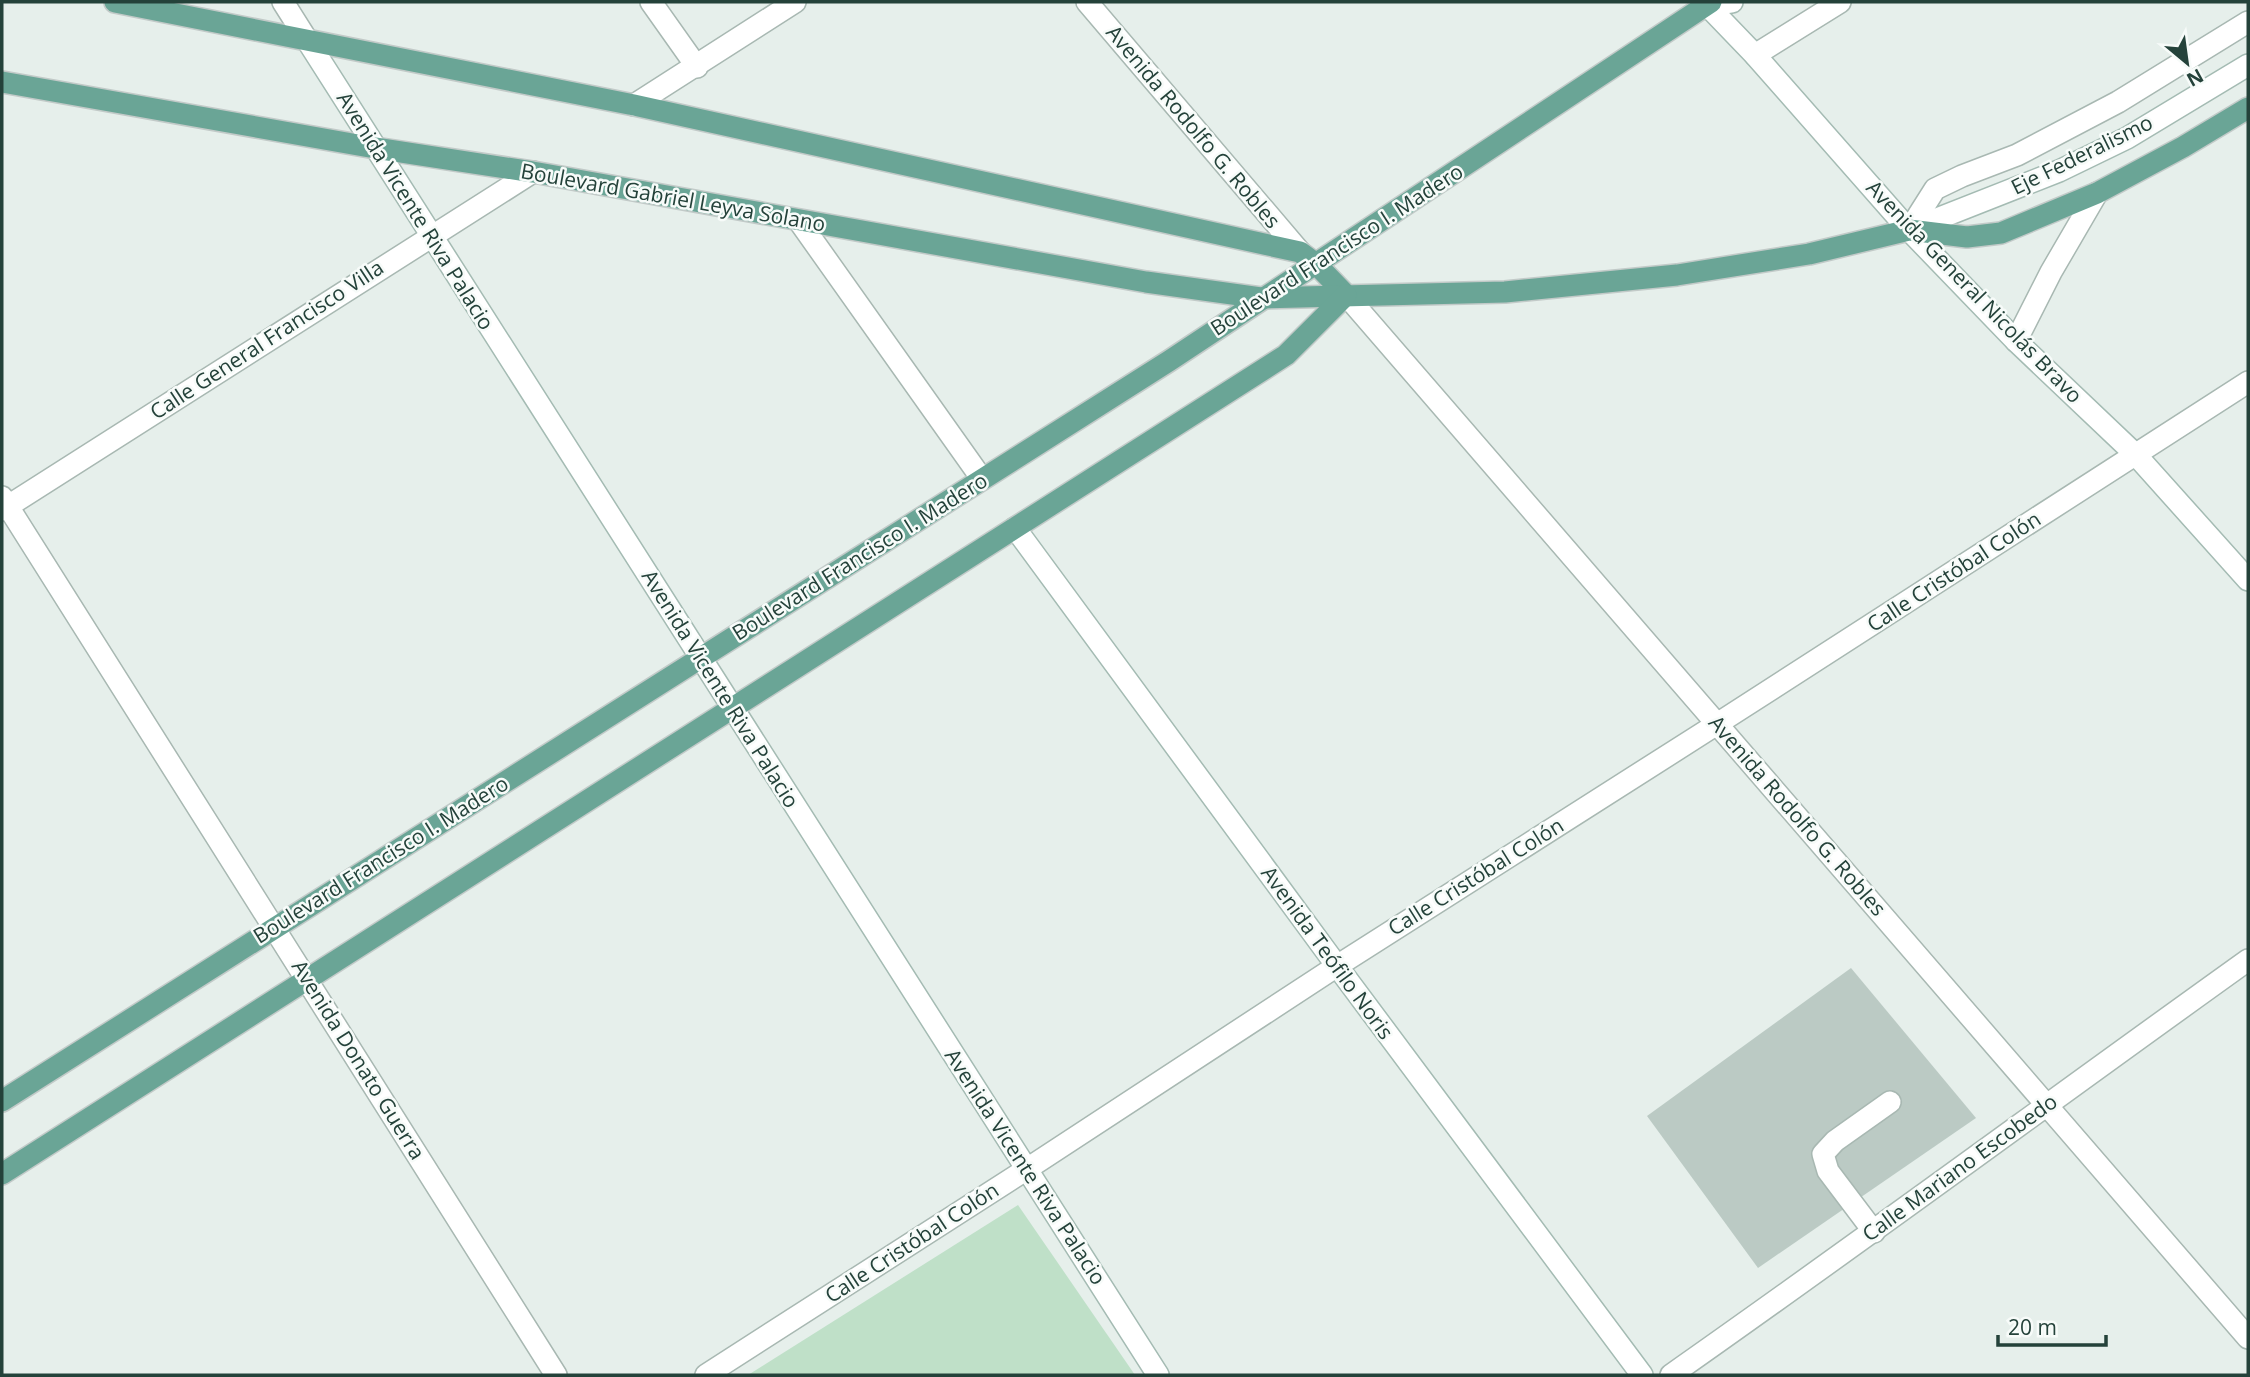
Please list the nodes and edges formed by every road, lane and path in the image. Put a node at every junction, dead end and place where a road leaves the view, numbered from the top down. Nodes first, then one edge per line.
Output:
1 (115, 2) edge
2 (283, 2) edge
3 (651, 2) edge
4 (795, 2) edge
5 (1087, 2) edge
6 (1732, 2) edge
7 (1840, 2) edge
8 (1707, 3) edge
9 (2248, 22) edge
10 (307, 40) junction
11 (1755, 55) junction
12 (2248, 65) edge
13 (697, 66) junction
14 (2, 82) edge
15 (634, 105) junction
16 (2248, 108) edge
17 (375, 148) junction
18 (533, 172) junction
19 (2098, 193) junction
20 (799, 221) junction
21 (1909, 230) junction
22 (431, 236) junction
23 (1308, 258) junction
24 (1346, 295) junction
25 (1261, 298) junction
26 (2016, 341) junction
27 (2248, 382) edge
28 (2136, 455) junction
29 (982, 479) junction
30 (4, 504) edge
31 (1015, 528) junction
32 (2248, 580) edge
33 (700, 658) junction
34 (732, 709) junction
35 (1717, 724) junction
36 (274, 928) junction
37 (2248, 960) edge
38 (1337, 966) junction
39 (307, 979) junction
40 (2, 1101) edge
41 (1890, 1102) dead end
42 (2046, 1104) junction
43 (1027, 1170) junction
44 (2, 1174) edge
45 (1874, 1232) junction
46 (2248, 1338) edge
47 (556, 1375) edge
48 (706, 1375) edge
49 (1158, 1375) edge
50 (1642, 1375) edge
51 (1671, 1375) edge

1 - 10 main road
2 - 10 street, Avenida Vicente Riva Palacio
3 - 13 street
4 - 13 street
5 - 23 street, Avenida Rodolfo G. Robles
6 - 8 street
7 - 11 street
8 - 11 street, Avenida General Nicolás Bravo
8 - 23 main road, Boulevard Francisco I. Madero
9 - 21 street
10 - 15 main road
10 - 17 street, Avenida Vicente Riva Palacio
11 - 21 street, Avenida General Nicolás Bravo
12 - 21 street, Eje Federalismo
13 - 15 street
14 - 17 main road, Boulevard Gabriel Leyva Solano
15 - 23 main road
16 - 19 main road, Boulevard Gabriel Leyva Solano
17 - 18 main road, Boulevard Gabriel Leyva Solano
17 - 22 street, Avenida Vicente Riva Palacio
18 - 20 main road, Boulevard Gabriel Leyva Solano
18 - 22 street, Calle General Francisco Villa
19 - 21 main road, Boulevard Gabriel Leyva Solano
19 - 26 street
20 - 25 main road, Boulevard Gabriel Leyva Solano
20 - 29 street
21 - 24 main road, Boulevard Gabriel Leyva Solano
21 - 26 street, Avenida General Nicolás Bravo
22 - 30 street, Calle General Francisco Villa
22 - 33 street, Avenida Vicente Riva Palacio
23 - 24 main road
23 - 25 main road, Boulevard Francisco I. Madero
24 - 25 main road, Boulevard Gabriel Leyva Solano
24 - 31 main road, Boulevard Francisco I. Madero
24 - 35 street, Avenida Rodolfo G. Robles
25 - 29 main road, Boulevard Francisco I. Madero
26 - 28 street, Avenida General Nicolás Bravo
27 - 28 street, Calle Cristóbal Colón
28 - 32 street, Avenida General Nicolás Bravo
28 - 35 street, Calle Cristóbal Colón
29 - 33 main road, Boulevard Francisco I. Madero
30 - 36 street, Avenida Donato Guerra
31 - 34 main road, Boulevard Francisco I. Madero
31 - 38 street, Avenida Teófilo Noris
33 - 34 street, Avenida Vicente Riva Palacio
33 - 36 main road, Boulevard Francisco I. Madero
34 - 39 main road, Boulevard Francisco I. Madero
34 - 43 street, Avenida Vicente Riva Palacio
35 - 38 street, Calle Cristóbal Colón
35 - 42 street, Avenida Rodolfo G. Robles
36 - 39 street, Avenida Donato Guerra
36 - 40 main road, Boulevard Francisco I. Madero
37 - 42 street, Calle Mariano Escobedo
38 - 43 street, Calle Cristóbal Colón
38 - 50 street, Avenida Teófilo Noris
39 - 44 main road, Boulevard Francisco I. Madero
39 - 47 street, Avenida Donato Guerra
41 - 45 street
42 - 45 street, Calle Mariano Escobedo
42 - 46 street, Avenida Rodolfo G. Robles
43 - 48 street, Calle Cristóbal Colón
43 - 49 street, Avenida Vicente Riva Palacio
45 - 51 street, Calle Mariano Escobedo

